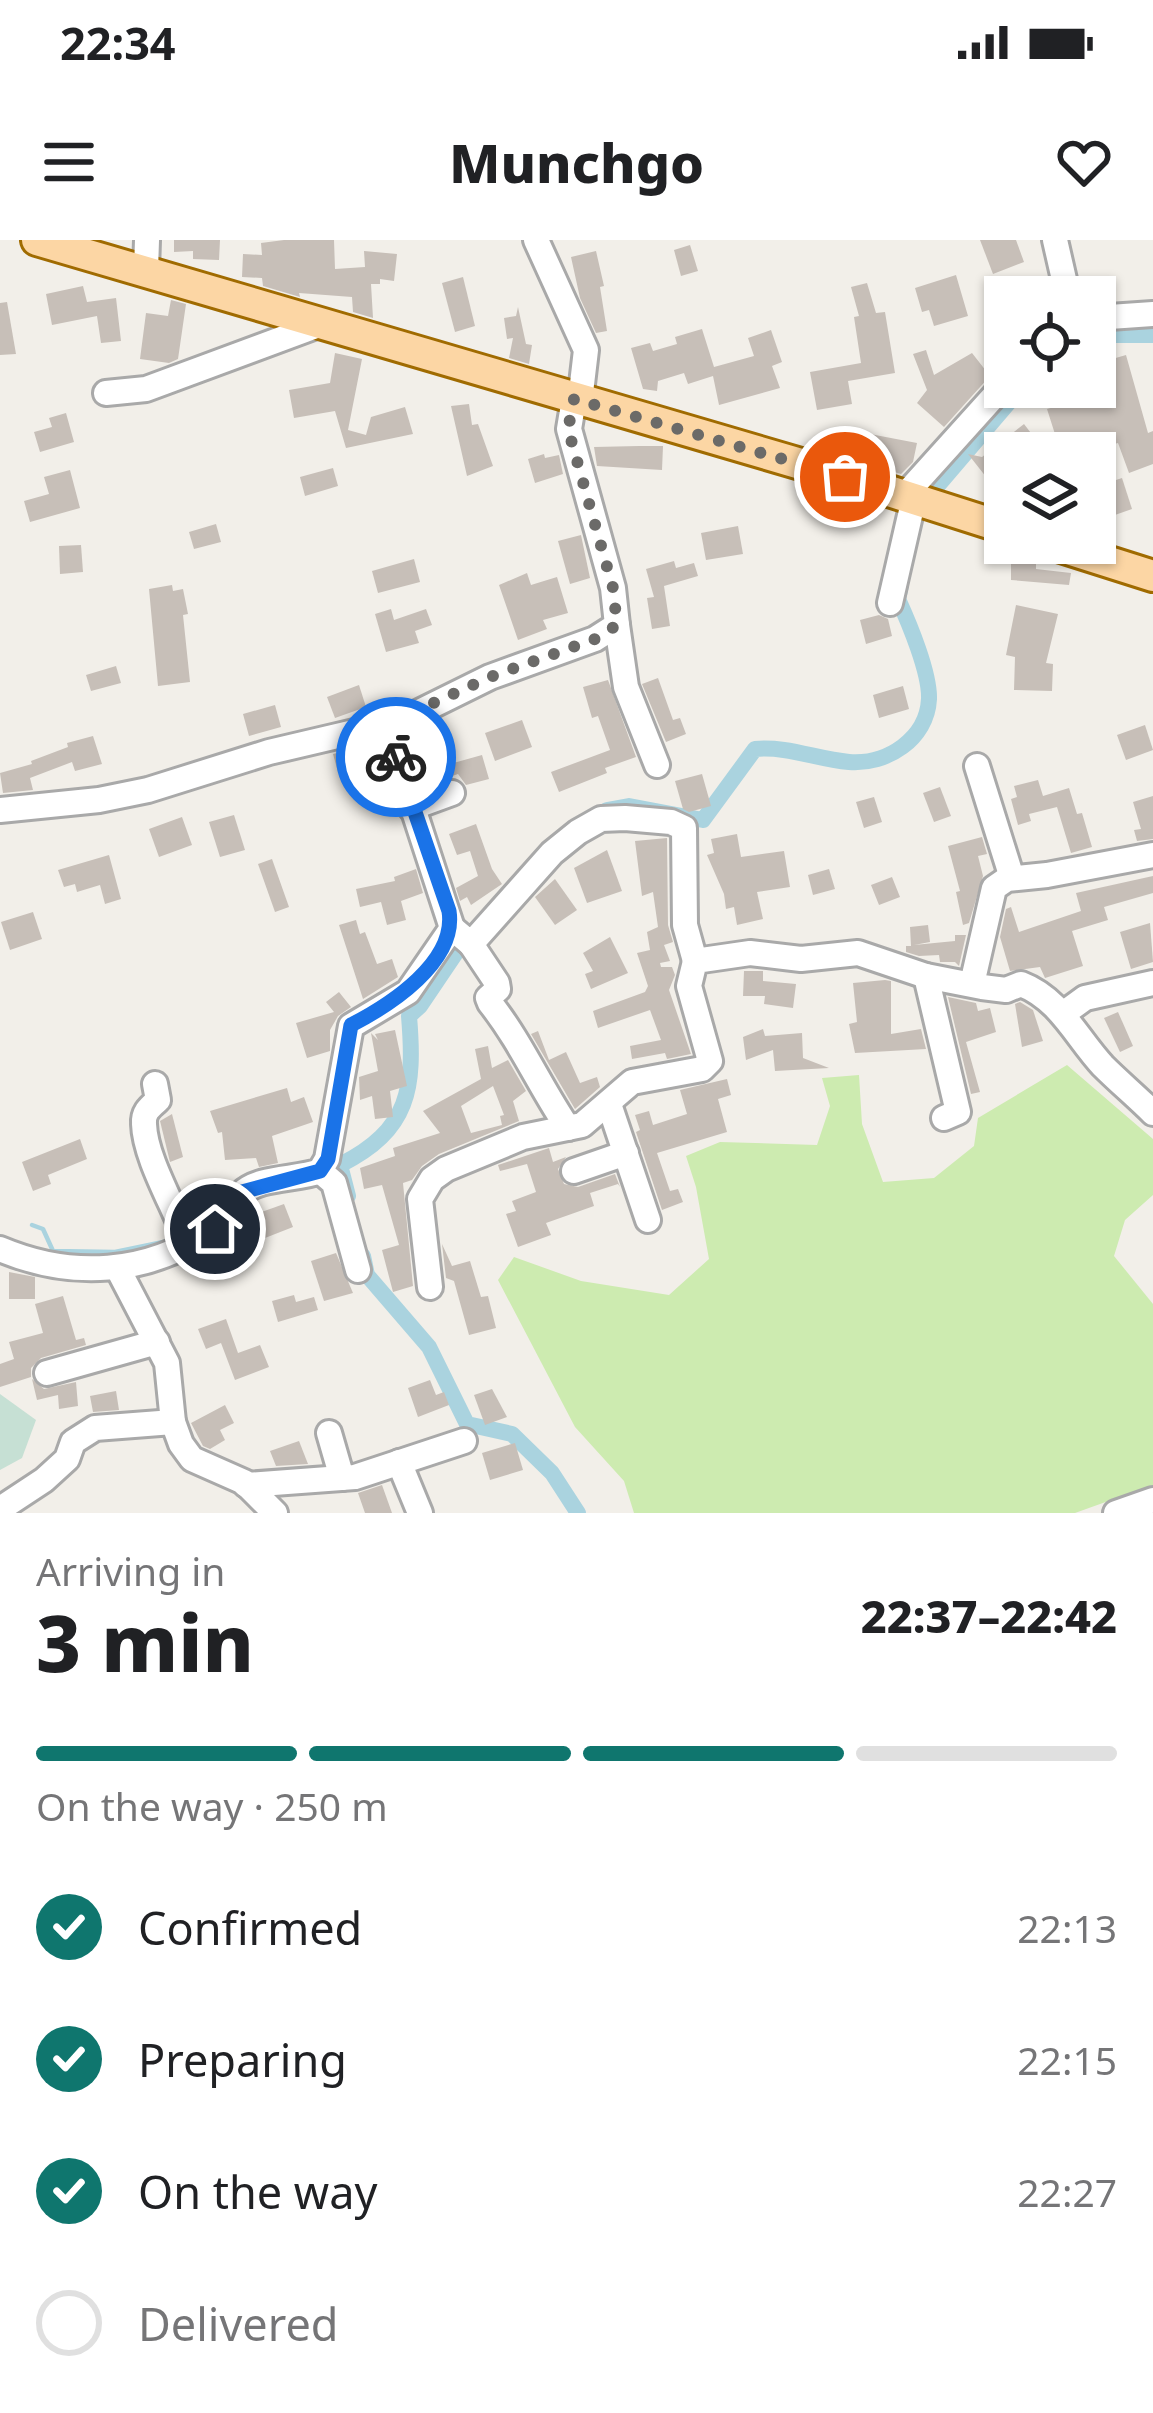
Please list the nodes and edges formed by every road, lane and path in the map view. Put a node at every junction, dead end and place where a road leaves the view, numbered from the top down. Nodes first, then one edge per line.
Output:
1 (38, 240) edge
2 (536, 240) edge
3 (1055, 240) edge
4 (146, 255) edge
5 (1063, 276) edge
6 (1153, 314) edge
7 (1116, 317) edge
8 (324, 323) junction
9 (106, 393) dead end
10 (577, 400) junction
11 (987, 408) edge
12 (920, 500) junction
13 (984, 521) edge
14 (1115, 564) edge
15 (1153, 576) edge
16 (890, 603) dead end
17 (617, 625) junction
18 (386, 725) junction
19 (657, 765) dead end
20 (977, 766) dead end
21 (452, 794) dead end
22 (411, 808) junction
23 (0, 810) edge
24 (1153, 854) edge
25 (1012, 878) junction
26 (464, 938) junction
27 (695, 961) junction
28 (926, 976) junction
29 (1153, 983) edge
30 (971, 984) junction
31 (1063, 1014) junction
32 (155, 1084) dead end
33 (609, 1104) junction
34 (1153, 1113) edge
35 (944, 1118) dead end
36 (568, 1128) junction
37 (626, 1153) junction
38 (326, 1156) junction
39 (574, 1171) dead end
40 (648, 1220) dead end
41 (188, 1244) junction
42 (0, 1249) edge
43 (117, 1267) junction
44 (358, 1270) dead end
45 (430, 1287) dead end
46 (157, 1342) junction
47 (47, 1372) dead end
48 (173, 1422) junction
49 (329, 1432) dead end
50 (464, 1441) dead end
51 (399, 1462) junction
52 (342, 1478) junction
53 (246, 1485) junction
54 (1153, 1500) edge
55 (0, 1509) edge
56 (275, 1513) edge
57 (420, 1513) edge
58 (1116, 1513) edge

1 - 4 main road
2 - 10 street
3 - 5 street
4 - 8 main road
6 - 7 street
8 - 9 street
8 - 10 main road
10 - 12 main road
10 - 17 street
11 - 12 street
12 - 13 main road
12 - 16 street
14 - 15 main road
17 - 18 street
17 - 19 street
18 - 22 street
18 - 23 street
20 - 25 street
21 - 22 street
22 - 26 street
24 - 25 street
25 - 30 street
26 - 27 street
26 - 36 street
26 - 38 street
27 - 28 street
27 - 33 street
28 - 30 street
28 - 35 street
29 - 31 street
30 - 31 street
31 - 34 street
32 - 41 street
33 - 36 street
33 - 37 street
36 - 45 street
37 - 39 street
37 - 40 street
38 - 41 street
38 - 44 street
41 - 43 street
42 - 43 street
43 - 46 street
46 - 47 street
46 - 48 street
48 - 53 street
48 - 55 street
49 - 52 street
50 - 51 street
51 - 52 street
51 - 57 street
52 - 53 street
53 - 56 street
54 - 58 street

